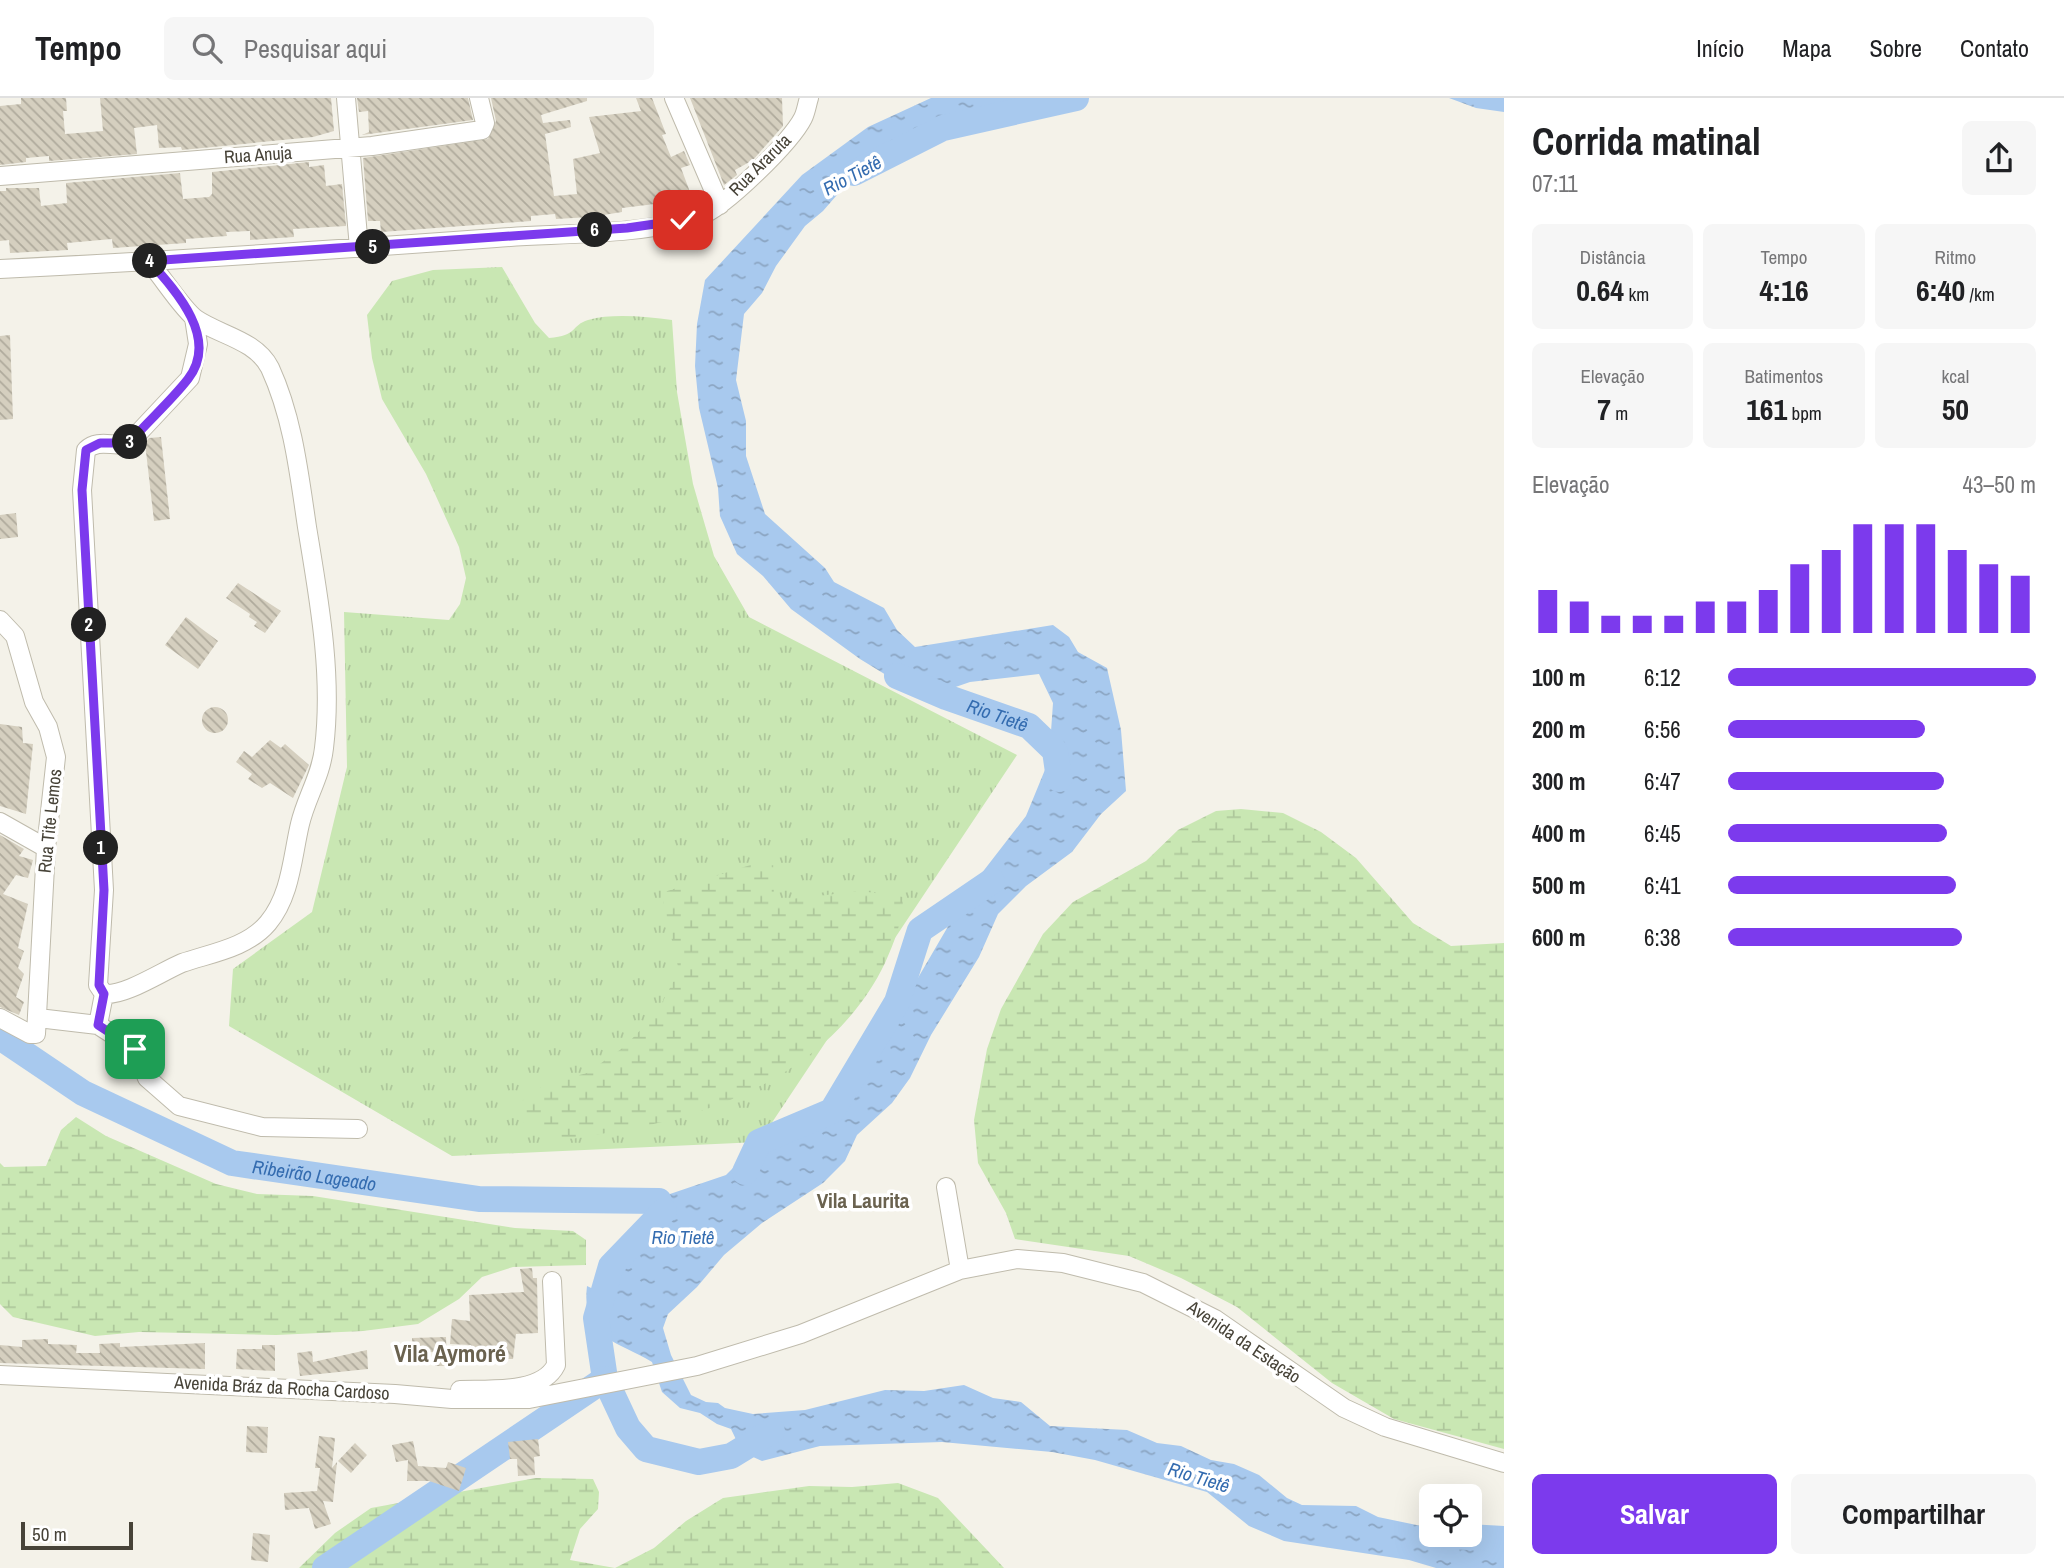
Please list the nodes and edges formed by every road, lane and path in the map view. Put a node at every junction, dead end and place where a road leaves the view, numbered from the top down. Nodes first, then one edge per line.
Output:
1 (346, 98) edge
2 (479, 98) edge
3 (674, 98) edge
4 (809, 98) edge
5 (350, 148) junction
6 (0, 176) edge
7 (720, 205) junction
8 (359, 248) junction
9 (149, 261) junction
10 (0, 269) edge
11 (194, 318) junction
12 (0, 620) edge
13 (0, 822) edge
14 (46, 848) junction
15 (104, 994) junction
16 (0, 1018) edge
17 (98, 1025) junction
18 (37, 1026) junction
19 (358, 1129) dead end
20 (947, 1187) dead end
21 (960, 1270) junction
22 (552, 1281) dead end
23 (0, 1375) edge
24 (563, 1393) joint
25 (419, 1396) junction
26 (1504, 1463) edge

1 - 5 street
2 - 5 street, Rua Anuja
3 - 7 street
4 - 7 street, Rua Araruta
5 - 6 street, Rua Anuja
5 - 8 street
7 - 8 street, Rua Araruta
8 - 9 street, Rua Araruta
9 - 10 street, Rua Araruta
9 - 11 street
11 - 15 street
11 - 15 street
12 - 14 street, Rua Tite Lemos
13 - 14 street
14 - 18 street, Rua Tite Lemos
15 - 17 street
16 - 18 street
17 - 18 street
17 - 19 street
20 - 21 street
21 - 24 street, Avenida da Estação
21 - 26 street, Avenida da Estação
22 - 25 street
23 - 25 street, Avenida Bráz da Rocha Cardoso
24 - 25 street, Avenida Bráz da Rocha Cardoso

